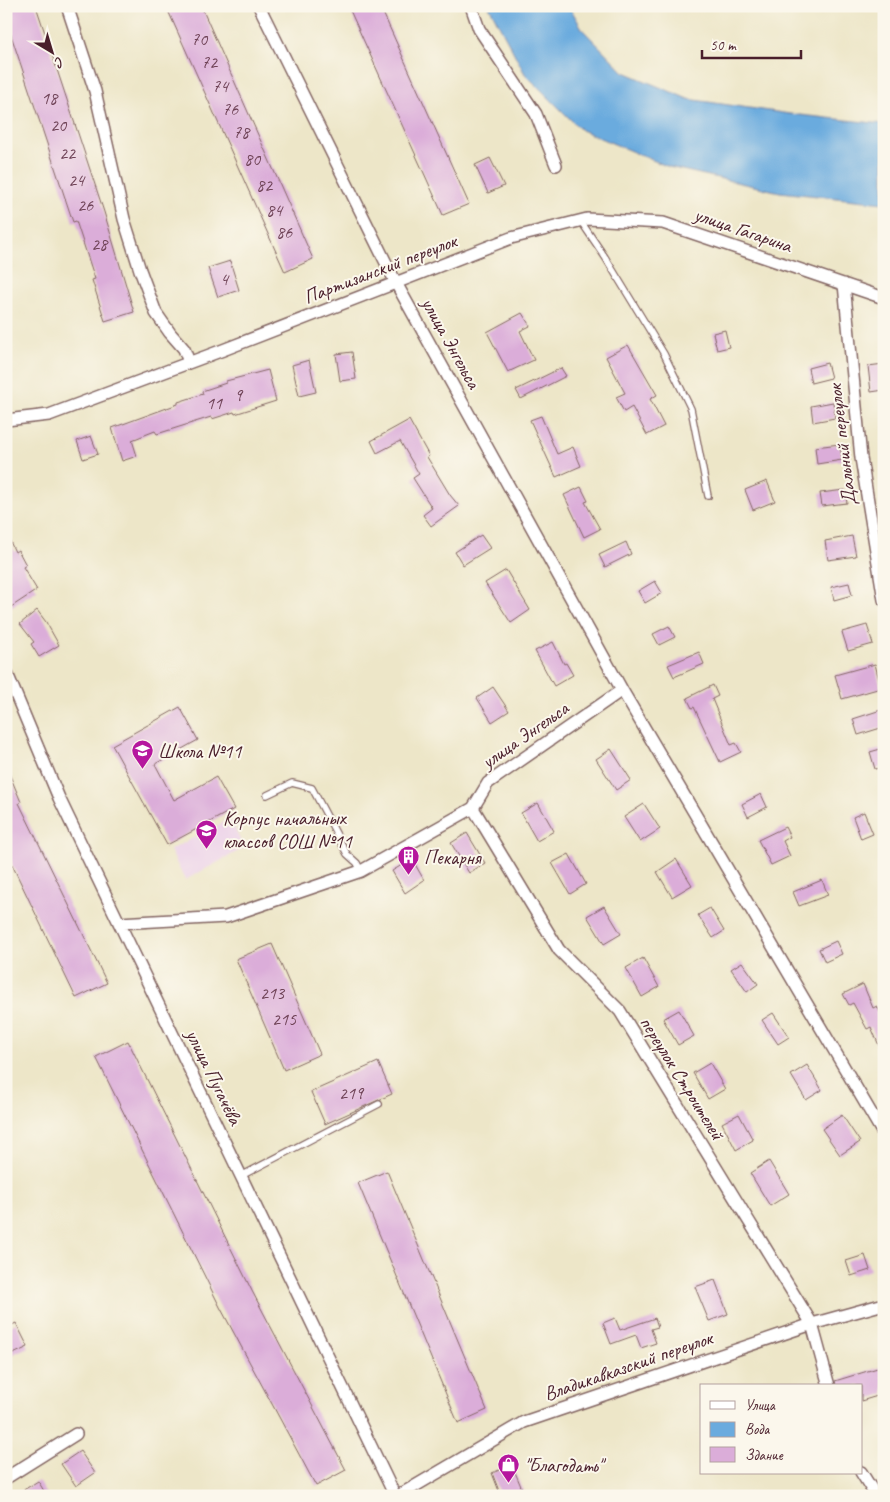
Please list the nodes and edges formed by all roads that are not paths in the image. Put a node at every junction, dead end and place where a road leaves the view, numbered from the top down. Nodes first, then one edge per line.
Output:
1 (68, 6) edge
2 (259, 6) edge
3 (471, 6) edge
4 (556, 165) dead end
5 (583, 220) junction
6 (396, 283) junction
7 (844, 284) junction
8 (884, 298) edge
9 (189, 362) junction
10 (6, 420) edge
11 (708, 496) dead end
12 (884, 600) edge
13 (6, 671) edge
14 (622, 690) junction
15 (267, 795) dead end
16 (473, 808) junction
17 (361, 871) junction
18 (119, 923) junction
19 (379, 1104) dead end
20 (884, 1135) edge
21 (241, 1176) junction
22 (884, 1304) edge
23 (812, 1324) junction
24 (828, 1384) edge
25 (76, 1434) dead end
26 (862, 1474) edge
27 (6, 1478) edge
28 (397, 1496) edge
29 (876, 1496) edge

1 - 9 street
2 - 6 street, улица Энгельса
3 - 4 street
5 - 6 street, Партизанский переулок
5 - 7 street, улица Гагарина
5 - 11 lane
6 - 9 street, Партизанский переулок
6 - 14 street, улица Энгельса
7 - 8 street, улица Гагарина
7 - 12 street, Дальний переулок
9 - 10 street, Партизанский переулок
13 - 18 street, улица Пугачёва
14 - 16 street, улица Энгельса
14 - 20 street, улица Энгельса
15 - 17 lane
16 - 17 street, улица Энгельса
16 - 23 street, переулок Строителей
17 - 18 street, улица Энгельса
18 - 21 street, улица Пугачёва
19 - 21 lane
21 - 28 street, улица Пугачёва
22 - 23 street, Владикавказский переулок
23 - 24 street, переулок Строителей
23 - 28 street, Владикавказский переулок
25 - 27 street
26 - 29 street

